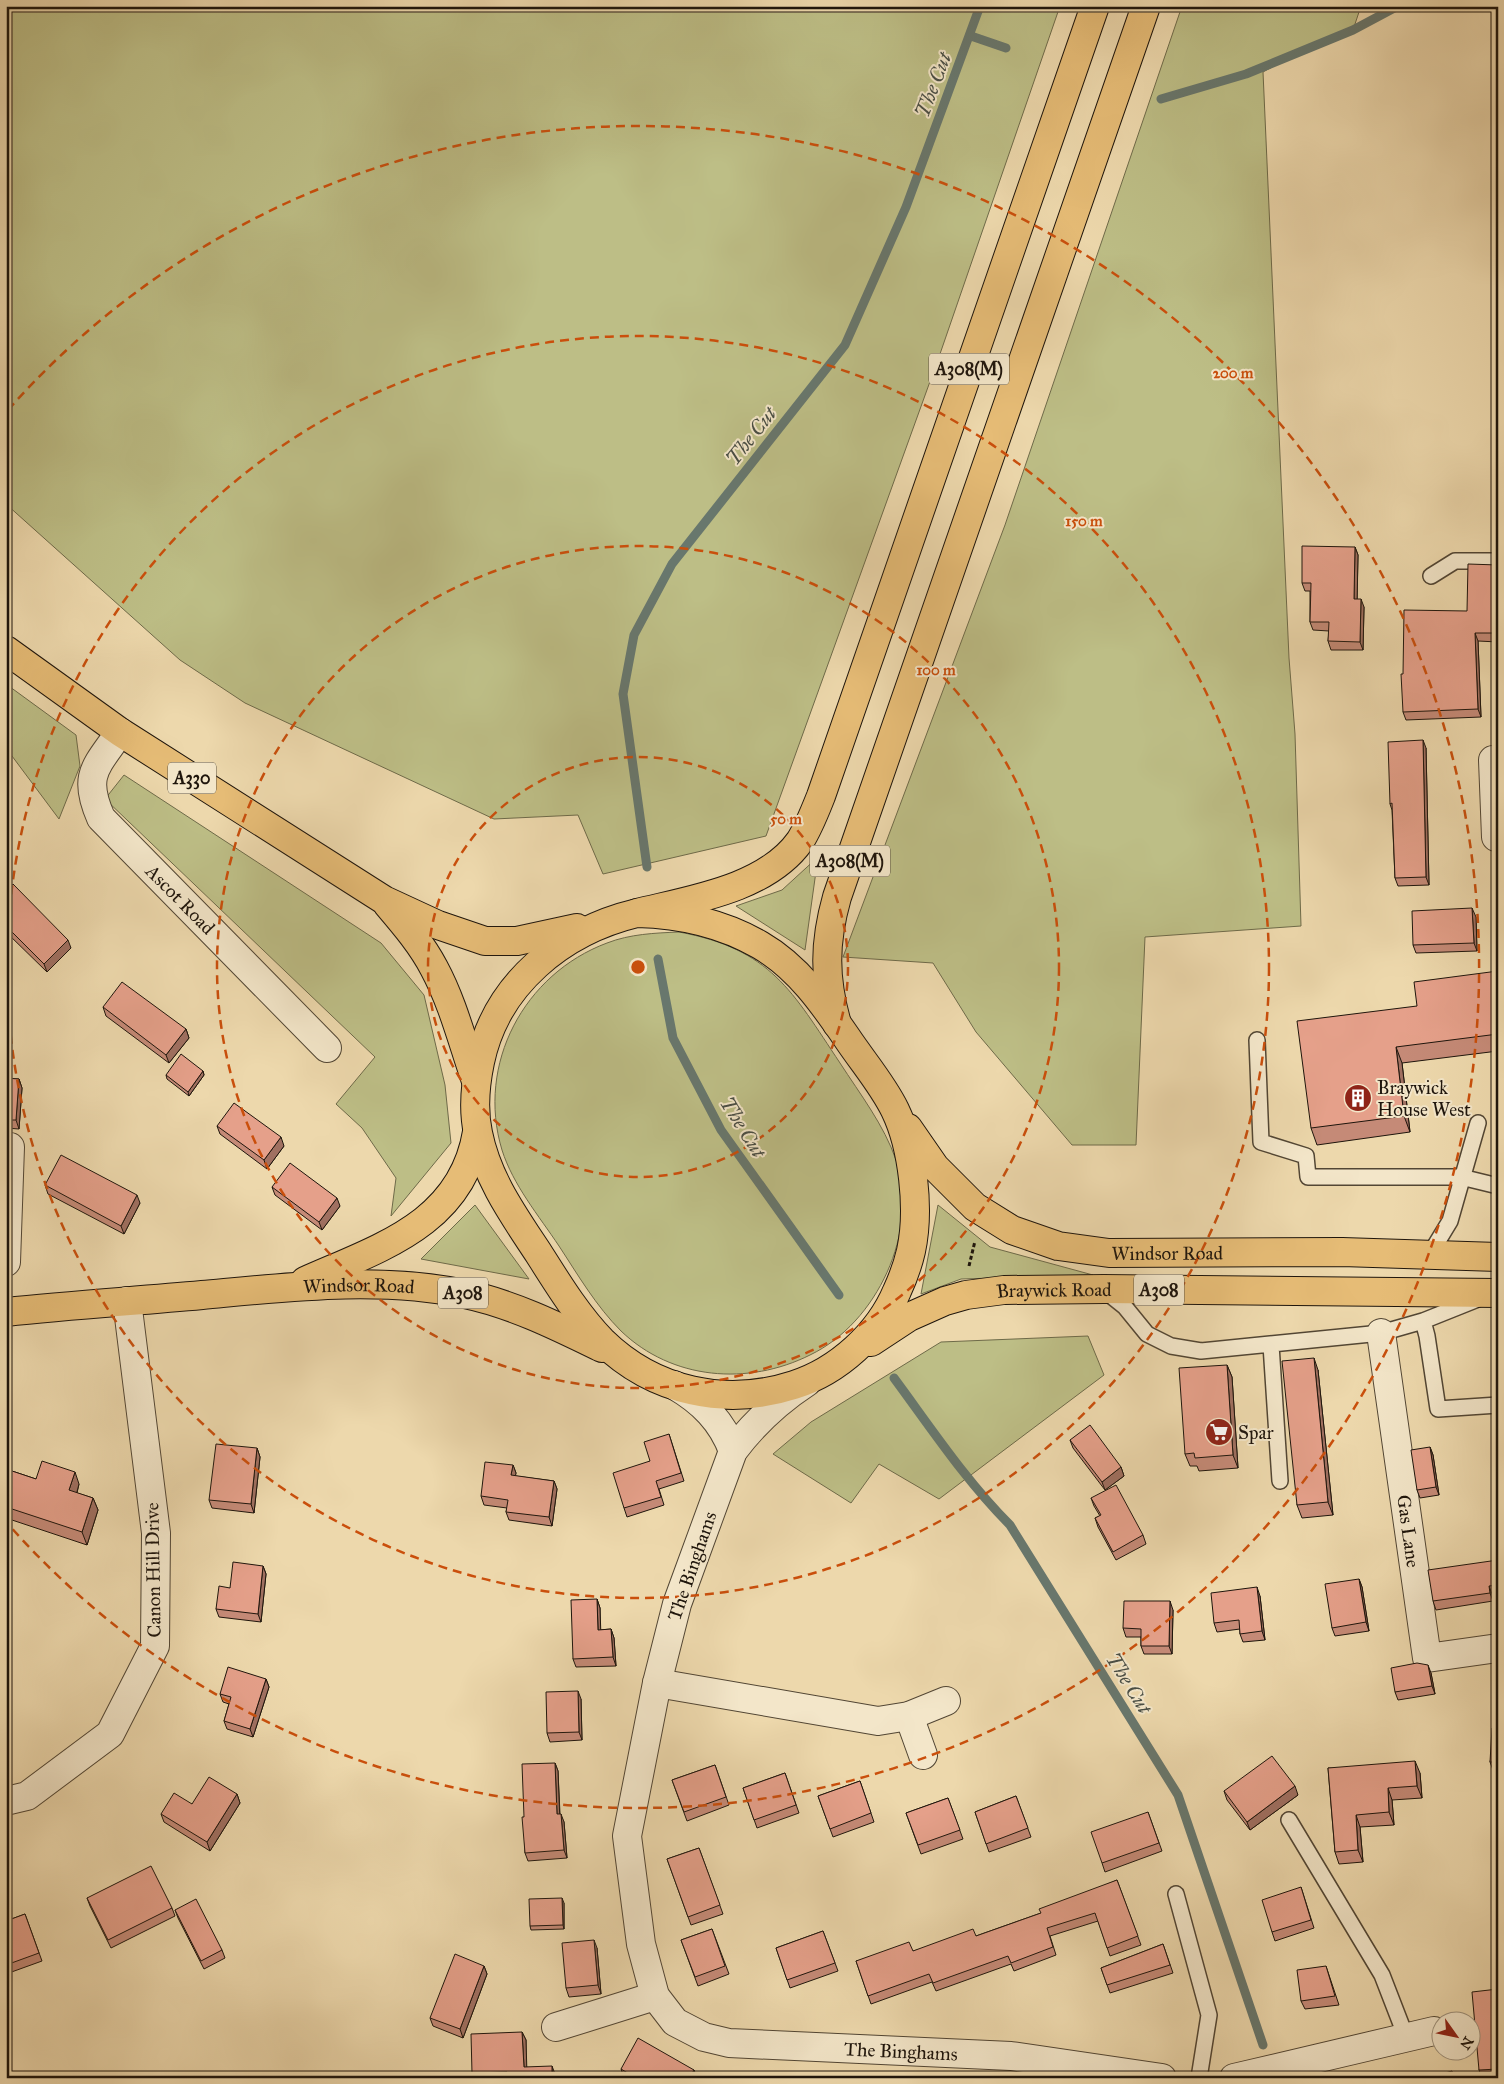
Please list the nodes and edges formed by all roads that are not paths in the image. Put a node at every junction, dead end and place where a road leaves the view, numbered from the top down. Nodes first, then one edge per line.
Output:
1 (1095, 6) edge
2 (1146, 6) edge
3 (1498, 561) edge
4 (1431, 576) dead end
5 (6, 650) edge
6 (120, 732) junction
7 (1493, 760) dead end
8 (1496, 810) edge
9 (1496, 837) dead end
10 (384, 900) junction
11 (630, 915) junction
12 (837, 1024) junction
13 (1257, 1040) dead end
14 (327, 1048) dead end
15 (476, 1081) junction
16 (894, 1108) junction
17 (1478, 1123) dead end
18 (477, 1132) junction
19 (10, 1147) dead end
20 (1461, 1177) junction
21 (1498, 1186) edge
22 (1430, 1254) junction
23 (1498, 1257) edge
24 (6, 1262) edge
25 (292, 1286) junction
26 (1104, 1289) junction
27 (1496, 1293) edge
28 (127, 1301) junction
29 (6, 1312) edge
30 (1423, 1321) junction
31 (1381, 1333) junction
32 (1271, 1345) junction
33 (622, 1358) junction
34 (830, 1368) junction
35 (674, 1385) junction
36 (1498, 1405) edge
37 (733, 1451) junction
38 (1280, 1481) dead end
39 (1498, 1648) edge
40 (657, 1683) junction
41 (946, 1701) dead end
42 (910, 1716) junction
43 (923, 1755) dead end
44 (6, 1801) edge
45 (1288, 1820) dead end
46 (1176, 1894) dead end
47 (655, 1996) junction
48 (556, 2027) dead end
49 (1432, 2030) edge
50 (1406, 2037) junction
51 (1162, 2078) edge
52 (1200, 2078) edge
53 (1234, 2078) edge

1 - 11 main road, A308(M)
2 - 12 main road, A308(M)
3 - 4 lane
5 - 6 main road, A330
6 - 10 main road, A330
6 - 14 street, Ascot Road
7 - 8 street
8 - 9 street
10 - 11 main road, A330
10 - 15 main road, A330
11 - 12 main road
11 - 15 main road
12 - 16 main road
13 - 20 lane
15 - 18 main road
16 - 22 main road, Windsor Road / A308
16 - 34 main road
17 - 20 lane
18 - 25 main road, Windsor Road / A308
18 - 33 main road
19 - 24 street
20 - 21 lane
20 - 22 lane
22 - 23 main road, Windsor Road / A308
25 - 28 main road, Windsor Road / A308
25 - 33 main road, Windsor Road / A308
26 - 27 main road, Braywick Road / A308
26 - 32 lane
26 - 34 main road, Braywick Road / A308
27 - 30 lane
28 - 29 main road, Windsor Road / A308
28 - 44 street, Canon Hill Drive
30 - 31 lane
30 - 36 lane
31 - 32 lane
31 - 39 street, Gas Lane
32 - 38 lane
33 - 35 main road
34 - 35 main road
34 - 37 street, The Binghams
35 - 37 street
37 - 40 street, The Binghams
40 - 42 street
40 - 47 street, The Binghams
41 - 42 street
42 - 43 street
45 - 50 lane
46 - 52 lane
47 - 48 street
47 - 51 street, The Binghams
49 - 50 street
50 - 53 street

